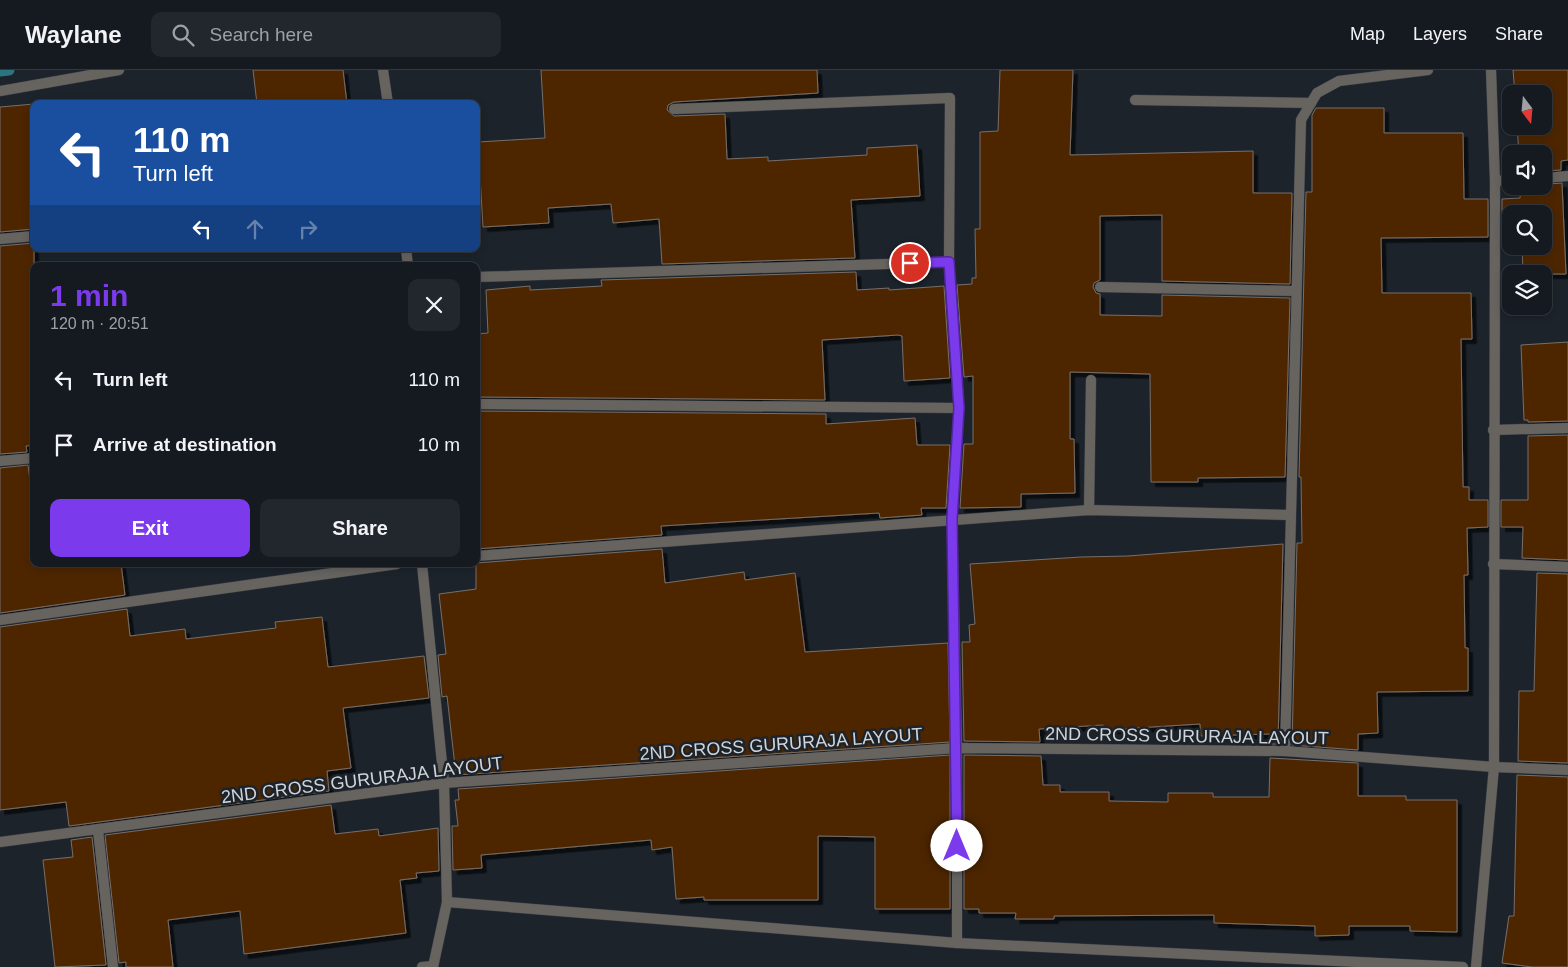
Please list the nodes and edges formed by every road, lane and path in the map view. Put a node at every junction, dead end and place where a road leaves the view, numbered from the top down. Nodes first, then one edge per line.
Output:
1 (119, 70) edge
2 (383, 70) edge
3 (1428, 70) edge
4 (1491, 70) edge
5 (0, 91) edge
6 (387, 100) edge
7 (1135, 100) dead end
8 (1311, 103) junction
9 (674, 109) dead end
10 (1568, 176) edge
11 (1552, 177) edge
12 (1495, 181) junction
13 (1502, 181) edge
14 (30, 236) edge
15 (0, 239) edge
16 (949, 262) junction
17 (480, 276) edge
18 (1100, 287) dead end
19 (1296, 291) junction
20 (1091, 380) dead end
21 (480, 404) edge
22 (959, 408) junction
23 (1568, 428) edge
24 (1493, 430) junction
25 (30, 458) edge
26 (0, 461) edge
27 (1089, 510) junction
28 (1290, 515) junction
29 (952, 519) junction
30 (480, 556) edge
31 (1492, 564) junction
32 (376, 567) edge
33 (422, 567) edge
34 (1568, 567) edge
35 (0, 620) edge
36 (957, 748) junction
37 (1285, 751) junction
38 (1494, 767) junction
39 (1568, 770) edge
40 (444, 783) junction
41 (98, 830) junction
42 (0, 842) edge
43 (447, 902) junction
44 (957, 943) junction
45 (113, 967) edge
46 (429, 967) edge
47 (1463, 967) edge
48 (1476, 967) edge

1 - 5 street
2 - 6 street
3 - 8 street
4 - 12 street
7 - 8 street
8 - 19 street
9 - 16 street
10 - 11 street
12 - 13 street
12 - 24 street
14 - 15 street
16 - 17 street
16 - 22 street
18 - 19 street
19 - 28 street
20 - 27 street
21 - 22 street
22 - 29 street
23 - 24 street
24 - 31 street
25 - 26 street
27 - 28 street
27 - 29 street
28 - 37 street
29 - 30 street
29 - 36 street
31 - 34 street
31 - 38 street
32 - 35 street
33 - 40 street
36 - 37 street, 2ND CROSS GURURAJA LAYOUT
36 - 40 street, 2ND CROSS GURURAJA LAYOUT
36 - 44 street
37 - 38 street, 2ND CROSS GURURAJA LAYOUT
38 - 39 street, 2ND CROSS GURURAJA LAYOUT
38 - 48 street
40 - 41 street, 2ND CROSS GURURAJA LAYOUT
40 - 43 street
41 - 42 street, 2ND CROSS GURURAJA LAYOUT
41 - 45 street
43 - 44 street
43 - 46 street
44 - 47 street

